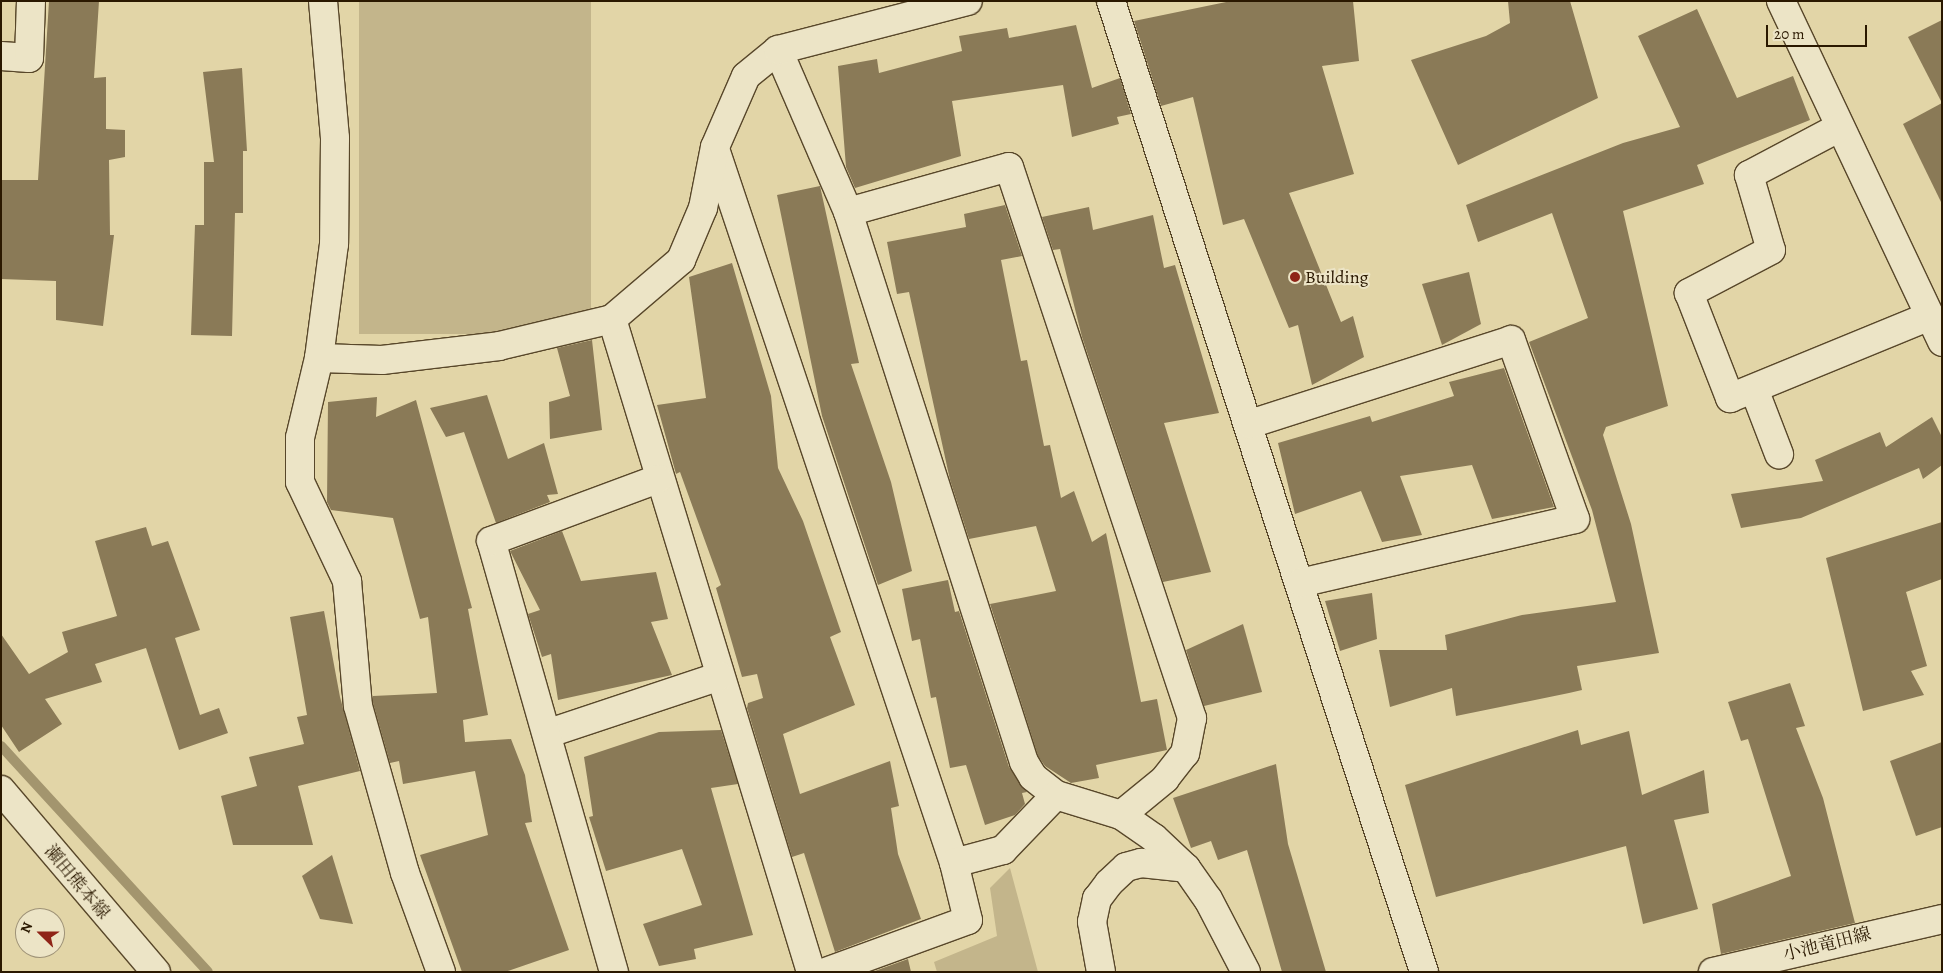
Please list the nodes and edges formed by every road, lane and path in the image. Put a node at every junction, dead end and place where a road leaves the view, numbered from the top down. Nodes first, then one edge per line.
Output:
1 (31, 1) edge
2 (323, 1) edge
3 (1111, 1) edge
4 (1780, 1) edge
5 (950, 2) edge
6 (778, 50) junction
7 (1, 56) edge
8 (1840, 126) junction
9 (715, 147) junction
10 (848, 212) junction
11 (1930, 316) junction
12 (612, 319) junction
13 (1942, 342) edge
14 (319, 358) junction
15 (1754, 389) junction
16 (1250, 424) junction
17 (1779, 454) dead end
18 (658, 479) junction
19 (1301, 583) junction
20 (720, 676) junction
21 (549, 733) junction
22 (1, 790) edge
23 (1056, 795) junction
24 (1122, 815) junction
25 (954, 863) junction
26 (1186, 868) junction
27 (1942, 919) edge
28 (156, 972) edge
29 (441, 972) edge
30 (614, 972) edge
31 (811, 972) edge
32 (826, 972) edge
33 (1101, 972) edge
34 (1246, 972) edge
35 (1424, 972) edge
36 (1713, 972) edge

1 - 7 street
2 - 14 street
3 - 16 street
4 - 8 street
5 - 6 street
6 - 9 street
6 - 10 street
8 - 11 street
8 - 15 street
9 - 12 street
9 - 25 street
10 - 23 street
10 - 24 street
11 - 13 street
11 - 15 street
12 - 14 street
12 - 18 street
14 - 29 street
15 - 17 street
16 - 19 street
16 - 19 street
18 - 20 street
18 - 21 street
19 - 35 street
20 - 21 street
20 - 31 street
21 - 30 street
22 - 28 street, 瀬田熊本線
23 - 24 street
23 - 25 street
24 - 26 street
25 - 32 street
26 - 33 street
26 - 34 street
27 - 36 street, 小池竜田線

